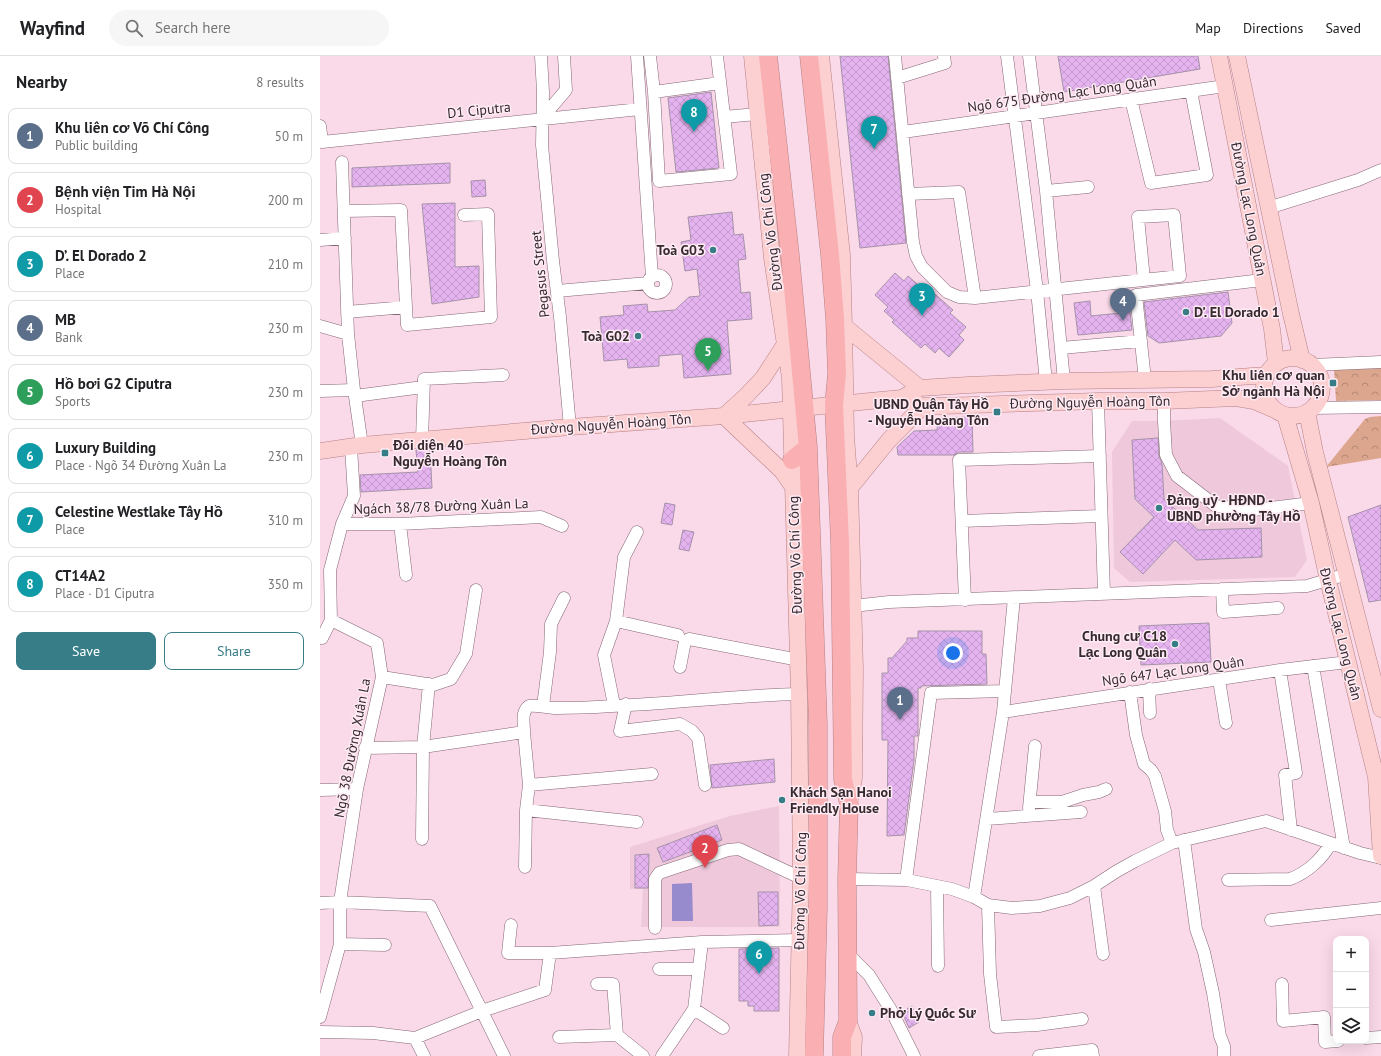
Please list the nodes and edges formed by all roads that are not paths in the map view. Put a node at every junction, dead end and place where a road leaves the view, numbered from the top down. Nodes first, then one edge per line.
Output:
1 (541, 56) edge
2 (564, 56) edge
3 (637, 56) edge
4 (650, 56) edge
5 (717, 56) edge
6 (752, 56) edge
7 (768, 56) edge
8 (809, 56) edge
9 (821, 56) edge
10 (895, 56) edge
11 (944, 56) edge
12 (1007, 56) edge
13 (1029, 56) edge
14 (1219, 56) edge
15 (1237, 56) edge
16 (897, 78) junction
17 (720, 83) junction
18 (1225, 86) junction
19 (1191, 91) junction
20 (654, 92) junction
21 (1131, 99) junction
22 (640, 109) junction
23 (1036, 113) junction
24 (757, 114) junction
25 (1016, 116) junction
26 (724, 117) junction
27 (542, 118) junction
28 (320, 126) edge
29 (902, 132) junction
30 (342, 162) dead end
31 (1381, 170) edge
32 (1088, 187) dead end
33 (1046, 191) junction
34 (908, 194) junction
35 (1268, 208) junction
36 (344, 211) junction
37 (464, 215) dead end
38 (345, 238) junction
39 (320, 240) edge
40 (1144, 280) junction
41 (1262, 280) junction
42 (1055, 289) junction
43 (1037, 291) junction
44 (557, 292) junction
45 (975, 298) junction
46 (406, 307) junction
47 (347, 312) junction
48 (320, 326) edge
49 (844, 326) junction
50 (348, 334) junction
51 (1141, 342) junction
52 (785, 344) junction
53 (1061, 348) junction
54 (1307, 362) junction
55 (1381, 362) edge
56 (841, 368) junction
57 (1271, 369) junction
58 (503, 375) dead end
59 (790, 378) joint
60 (1145, 380) junction
61 (1064, 381) junction
62 (1046, 382) junction
63 (423, 387) junction
64 (920, 388) junction
65 (320, 390) edge
66 (354, 393) junction
67 (902, 398) junction
68 (1098, 401) junction
69 (1164, 401) junction
70 (840, 404) junction
71 (923, 406) junction
72 (1381, 407) edge
73 (798, 408) junction
74 (1310, 410) junction
75 (1281, 413) junction
76 (724, 416) junction
77 (570, 427) junction
78 (846, 437) joint
79 (422, 440) junction
80 (356, 446) junction
81 (808, 447) junction
82 (320, 450) edge
83 (1100, 456) junction
84 (792, 460) junction
85 (793, 487) junction
86 (850, 488) junction
87 (1311, 503) junction
88 (1102, 516) junction
89 (962, 521) junction
90 (342, 524) junction
91 (400, 524) junction
92 (562, 526) dead end
93 (637, 532) dead end
94 (1347, 574) junction
95 (406, 575) dead end
96 (1328, 580) junction
97 (1222, 589) junction
98 (476, 590) dead end
99 (1104, 594) junction
100 (564, 598) dead end
101 (1014, 598) junction
102 (965, 600) junction
103 (853, 606) junction
104 (1278, 608) dead end
105 (331, 620) junction
106 (616, 621) junction
107 (678, 635) dead end
108 (320, 638) edge
109 (799, 660) junction
110 (1348, 662) junction
111 (1313, 666) junction
112 (680, 667) dead end
113 (1280, 670) junction
114 (382, 677) junction
115 (1219, 680) junction
116 (429, 684) junction
117 (1149, 689) junction
118 (1005, 691) junction
119 (1130, 692) junction
120 (799, 694) junction
121 (626, 704) junction
122 (614, 705) junction
123 (543, 706) junction
124 (1381, 708) edge
125 (1003, 712) junction
126 (1150, 713) dead end
127 (1226, 723) dead end
128 (524, 732) junction
129 (1034, 746) dead end
130 (423, 747) junction
131 (365, 748) junction
132 (652, 774) dead end
133 (529, 785) junction
134 (705, 785) dead end
135 (357, 789) junction
136 (1106, 789) dead end
137 (320, 790) edge
138 (1030, 802) junction
139 (849, 804) junction
140 (526, 810) junction
141 (1081, 812) dead end
142 (1028, 816) junction
143 (987, 819) junction
144 (637, 822) dead end
145 (1291, 830) junction
146 (422, 839) dead end
147 (1184, 840) junction
148 (1172, 843) junction
149 (1332, 844) junction
150 (1344, 848) junction
151 (1381, 857) edge
152 (525, 867) dead end
153 (801, 878) junction
154 (847, 879) junction
155 (906, 880) junction
156 (1228, 880) dead end
157 (937, 886) junction
158 (1094, 886) junction
159 (974, 898) junction
160 (340, 902) junction
161 (320, 903) edge
162 (988, 905) junction
163 (1381, 908) edge
164 (1271, 920) dead end
165 (511, 925) dead end
166 (655, 928) dead end
167 (800, 940) junction
168 (702, 942) junction
169 (340, 944) junction
170 (385, 945) dead end
171 (847, 953) junction
172 (550, 954) junction
173 (1103, 954) dead end
174 (938, 966) dead end
175 (659, 969) dead end
176 (699, 969) junction
177 (597, 984) dead end
178 (1282, 984) dead end
179 (694, 1009) junction
180 (482, 1011) junction
181 (320, 1017) edge
182 (1082, 1019) dead end
183 (848, 1021) junction
184 (724, 1028) dead end
185 (320, 1032) edge
186 (617, 1036) junction
187 (559, 1037) dead end
188 (1381, 1037) edge
189 (415, 1038) junction
190 (1369, 1038) edge
191 (1333, 1041) edge
192 (1093, 1053) edge
193 (424, 1056) edge
194 (504, 1056) edge
195 (644, 1056) edge
196 (662, 1056) edge
197 (797, 1056) edge
198 (814, 1056) edge
199 (842, 1056) edge
200 (853, 1056) edge
201 (914, 1056) edge
202 (1039, 1056) edge
203 (1224, 1056) edge

1 - 27 street, Pegasus Street
2 - 27 street
3 - 22 street
4 - 20 street
5 - 17 street
6 - 24 main road, Đường Võ Chí Công
7 - 73 highway, Đường Võ Chí Công
8 - 56 highway
9 - 49 main road
10 - 16 street
11 - 16 street
12 - 25 street
13 - 23 street
14 - 18 main road, Đường Lạc Long Quân
15 - 35 main road, Đường Lạc Long Quân
16 - 29 street
17 - 20 street
17 - 26 street
18 - 19 street, Ngõ 675 Đường Lạc Long Quân
18 - 41 main road, Đường Lạc Long Quân
19 - 21 street, Ngõ 675 Đường Lạc Long Quân
19 - 21 street
20 - 26 street
21 - 23 street, Ngõ 675 Đường Lạc Long Quân
22 - 27 street, D1 Ciputra
22 - 44 street
23 - 25 street, Ngõ 675 Đường Lạc Long Quân
23 - 33 street
24 - 26 street
24 - 52 main road, Đường Võ Chí Công
25 - 29 street, Ngõ 675 Đường Lạc Long Quân
25 - 43 street
27 - 28 street, D1 Ciputra
27 - 44 street, Pegasus Street
29 - 34 street
30 - 36 street
31 - 35 street
32 - 33 street
33 - 42 street
34 - 45 street
34 - 45 street
35 - 54 main road, Đường Lạc Long Quân
36 - 38 street
36 - 46 street
37 - 46 street
38 - 39 street
38 - 47 street
40 - 40 street
40 - 42 street
41 - 51 street
41 - 57 main road, Đường Lạc Long Quân
42 - 43 street
42 - 53 street
43 - 45 street
43 - 62 street
44 - 77 street, Pegasus Street
46 - 47 street
47 - 50 street
48 - 50 street
49 - 56 main road
49 - 64 main road
50 - 66 street
51 - 53 street
51 - 60 street
52 - 59 main road, Đường Võ Chí Công
52 - 76 main road
53 - 61 street
54 - 55 street
54 - 57 main road
54 - 74 main road
56 - 70 highway
57 - 60 main road, Đường Nguyễn Hoàng Tôn
57 - 75 main road
58 - 63 street
59 - 73 highway
60 - 61 main road, Đường Nguyễn Hoàng Tôn
61 - 62 main road, Đường Nguyễn Hoàng Tôn
62 - 64 main road, Đường Nguyễn Hoàng Tôn
63 - 66 street
63 - 79 street
64 - 67 main road, Đường Nguyễn Hoàng Tôn
65 - 66 street
66 - 80 street
67 - 70 main road, Đường Nguyễn Hoàng Tôn
67 - 71 main road, Đường Nguyễn Hoàng Tôn
68 - 69 main road, Đường Nguyễn Hoàng Tôn
68 - 71 main road, Đường Nguyễn Hoàng Tôn
68 - 83 street
69 - 75 main road, Đường Nguyễn Hoàng Tôn
69 - 87 street
70 - 73 main road, Đường Nguyễn Hoàng Tôn
70 - 78 highway
70 - 139 highway
71 - 86 main road
72 - 74 street
73 - 76 main road, Đường Nguyễn Hoàng Tôn
73 - 81 highway, Đường Võ Chí Công
73 - 84 main road, Đường Võ Chí Công
74 - 75 main road
74 - 94 main road, Đường Lạc Long Quân
75 - 87 main road, Đường Lạc Long Quân
76 - 77 main road, Đường Nguyễn Hoàng Tôn
76 - 85 main road
77 - 79 main road, Đường Nguyễn Hoàng Tôn
78 - 86 main road
79 - 80 main road, Đường Nguyễn Hoàng Tôn
80 - 82 main road, Đường Nguyễn Hoàng Tôn
80 - 90 street
81 - 84 highway
81 - 198 highway, Đường Võ Chí Công
83 - 88 street
83 - 89 street
84 - 85 main road, Đường Võ Chí Công
85 - 109 main road, Đường Võ Chí Công
86 - 103 main road
87 - 96 main road, Đường Lạc Long Quân
88 - 89 street
88 - 99 street
89 - 102 street
90 - 91 street, Ngách 38/78 Đường Xuân La
90 - 105 street
91 - 92 street, Ngách 38/78 Đường Xuân La
91 - 95 street
93 - 106 street
94 - 96 street
94 - 124 main road, Đường Lạc Long Quân
96 - 97 street
96 - 110 main road, Đường Lạc Long Quân
97 - 99 street
97 - 104 street
98 - 116 street
99 - 101 street
100 - 123 street
101 - 102 street
101 - 118 street
102 - 103 street
103 - 139 main road
105 - 108 street
105 - 114 street, Ngõ 38 Đường Xuân La
106 - 107 street
106 - 122 street
109 - 112 street
109 - 120 main road, Đường Võ Chí Công
110 - 111 street, Ngõ 647 Lạc Long Quân
110 - 151 main road, Đường Lạc Long Quân
111 - 113 street, Ngõ 647 Lạc Long Quân
111 - 150 street
113 - 115 street, Ngõ 647 Lạc Long Quân
113 - 145 street
114 - 116 street
114 - 131 street, Ngõ 38 Đường Xuân La
115 - 117 street, Ngõ 647 Lạc Long Quân
115 - 127 street
116 - 130 street
117 - 119 street, Ngõ 647 Lạc Long Quân
117 - 126 street
118 - 125 street
118 - 155 street
119 - 125 street, Ngõ 647 Lạc Long Quân
119 - 148 street
120 - 121 street
120 - 153 main road, Đường Võ Chí Công
121 - 122 street
121 - 134 street
122 - 123 street
123 - 128 street
125 - 143 street
128 - 130 street
128 - 133 street
129 - 138 street
130 - 131 street
130 - 146 street
131 - 135 street, Ngõ 38 Đường Xuân La
132 - 133 street
133 - 140 street
135 - 137 street
135 - 160 street, Ngõ 38 Đường Xuân La
136 - 138 street
138 - 142 street
139 - 154 highway
140 - 144 street
140 - 152 street
141 - 142 street
142 - 143 street
143 - 159 street
145 - 147 street
145 - 149 street
147 - 148 street
147 - 203 street
148 - 158 street
149 - 150 street
149 - 156 street
150 - 151 street
153 - 166 street
153 - 167 main road, Đường Võ Chí Công
154 - 155 street
154 - 171 highway
155 - 157 street
157 - 159 street
157 - 174 street
158 - 162 street
158 - 173 street
159 - 162 street
160 - 161 street
160 - 169 street, Ngõ 38 Đường Xuân La
160 - 180 street
162 - 182 street
163 - 164 street
165 - 172 street
167 - 168 street
167 - 197 main road, Đường Võ Chí Công
168 - 172 street
168 - 176 street
169 - 170 street
169 - 181 street, Ngõ 38 Đường Xuân La
171 - 183 highway
171 - 201 street
172 - 180 street
175 - 176 street
176 - 179 street
177 - 186 street
178 - 191 street
179 - 184 street
179 - 196 street
180 - 189 street
180 - 194 street
183 - 199 highway
183 - 200 main road
185 - 189 street
186 - 187 street
186 - 195 street
188 - 190 street
189 - 193 street
192 - 202 street

